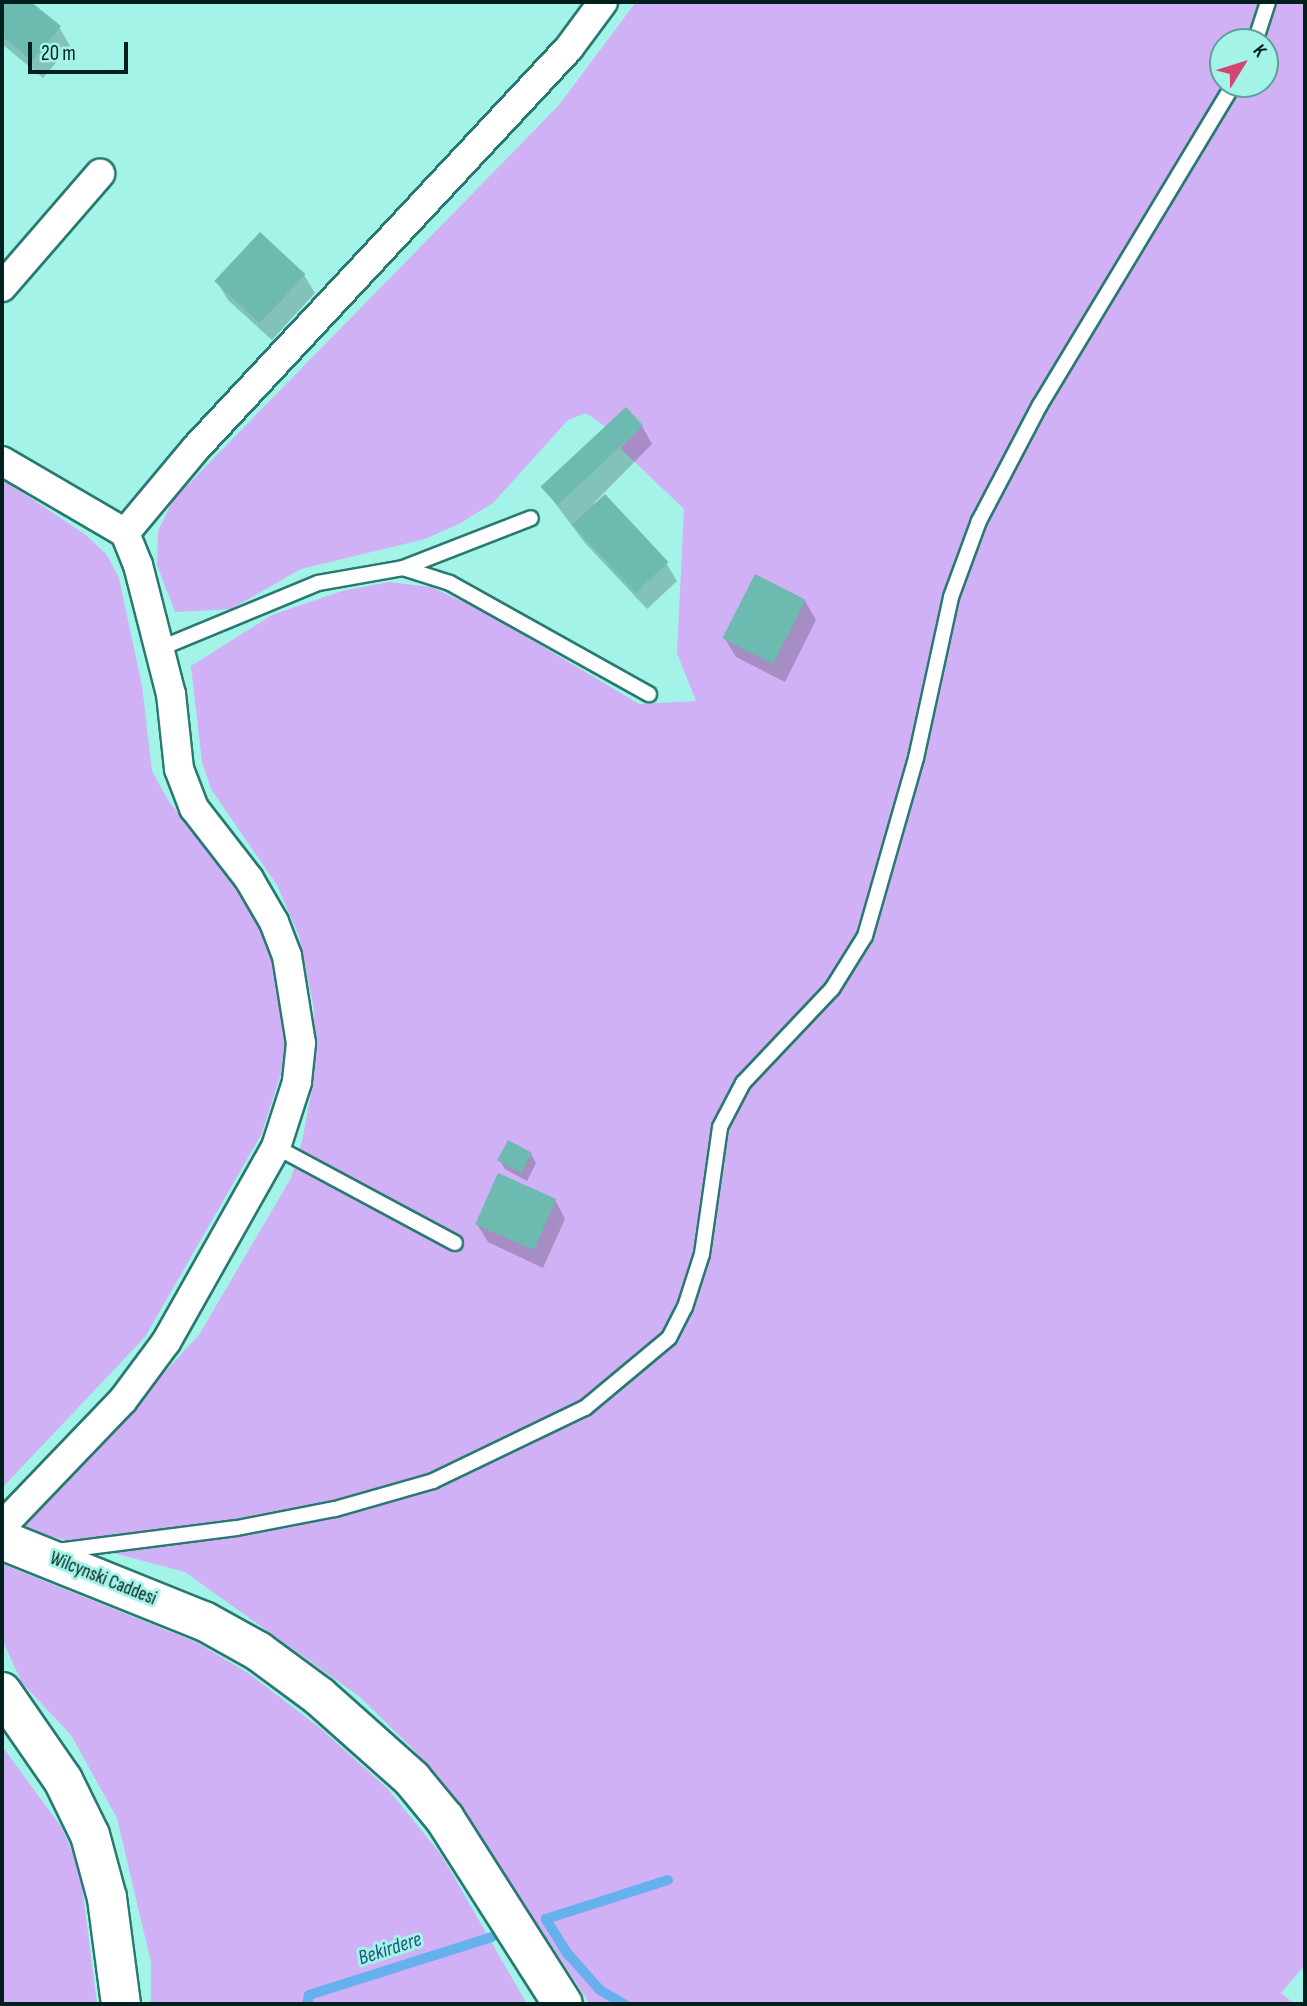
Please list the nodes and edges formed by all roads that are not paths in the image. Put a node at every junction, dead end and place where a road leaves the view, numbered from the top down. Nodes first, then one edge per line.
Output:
1 (603, 2) edge
2 (1268, 2) edge
3 (1260, 28) edge
4 (1226, 98) edge
5 (100, 174) dead end
6 (2, 287) edge
7 (2, 461) edge
8 (531, 518) dead end
9 (125, 533) junction
10 (403, 568) junction
11 (160, 648) junction
12 (649, 694) dead end
13 (276, 1147) junction
14 (454, 1244) dead end
15 (2, 1526) edge
16 (2, 1541) edge
17 (38, 1554) junction
18 (2, 1692) edge
19 (121, 2004) edge
20 (563, 2004) edge

1 - 9 street
2 - 3 lane
4 - 17 lane
5 - 6 street
7 - 9 street
8 - 10 lane
9 - 11 street
10 - 11 lane
10 - 12 lane
11 - 13 street
13 - 14 lane
13 - 15 street
16 - 17 main road, Wilcynski Caddesi
17 - 20 main road, Wilcynski Caddesi
18 - 19 main road

